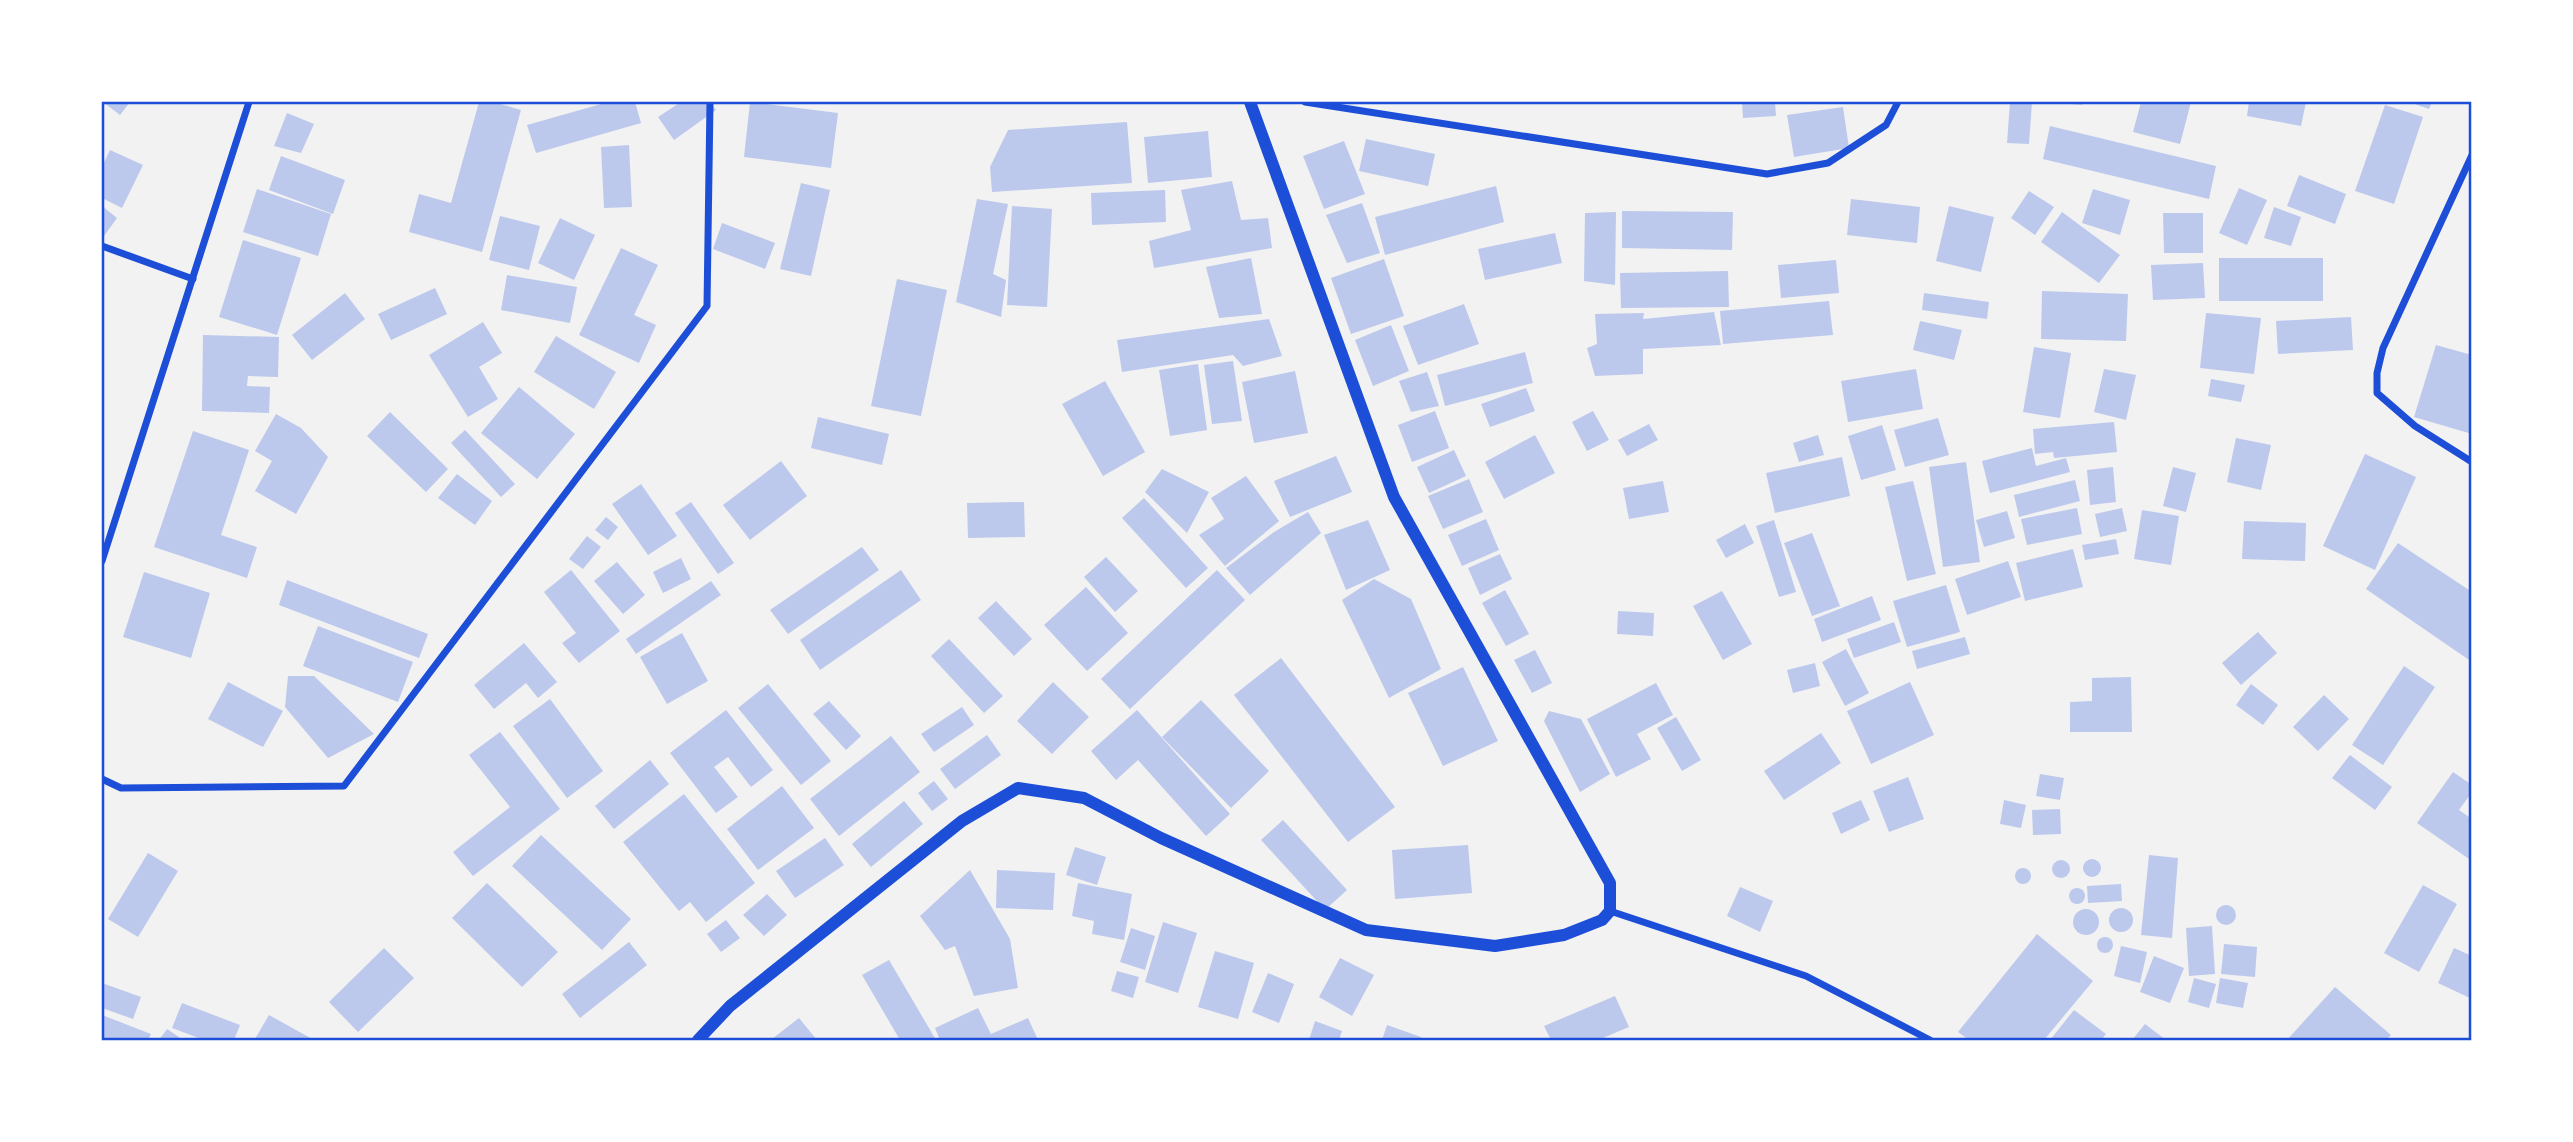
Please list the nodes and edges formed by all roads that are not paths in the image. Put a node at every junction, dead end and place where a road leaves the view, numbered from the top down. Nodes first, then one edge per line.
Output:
1 (249, 102) edge
2 (710, 102) edge
3 (1250, 102) edge
4 (1306, 102) edge
5 (1898, 102) edge
6 (2472, 155) edge
7 (102, 247) edge
8 (193, 279) junction
9 (2472, 461) edge
10 (102, 561) edge
11 (102, 779) edge
12 (1610, 911) junction
13 (698, 1041) edge
14 (1930, 1041) edge

1 - 8 street
2 - 11 street
3 - 12 street
4 - 5 street
6 - 9 street
7 - 8 street
8 - 10 street
12 - 13 street
12 - 14 street

